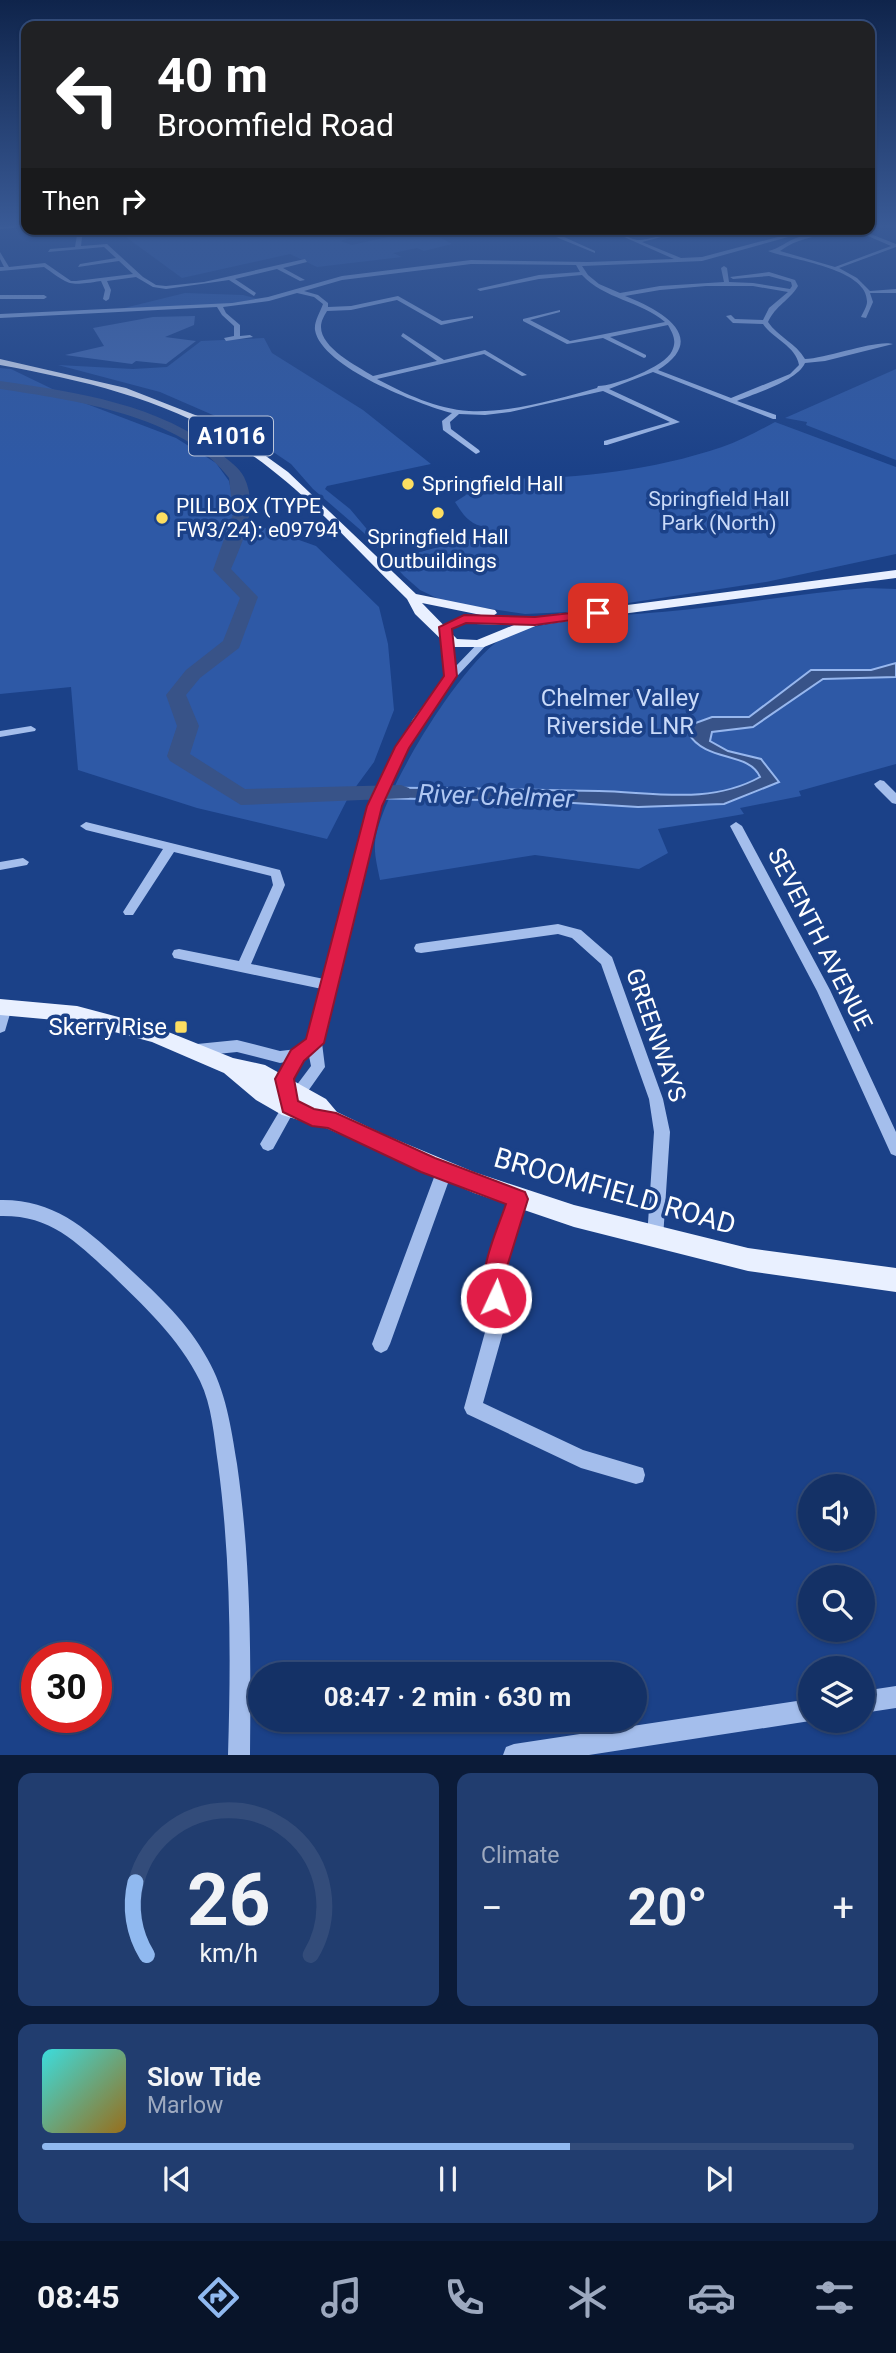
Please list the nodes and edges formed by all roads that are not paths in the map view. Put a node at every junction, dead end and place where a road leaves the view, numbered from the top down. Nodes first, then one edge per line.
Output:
1 (220, 307) joint
2 (356, 307) edge
3 (413, 307) edge
4 (646, 307) edge
5 (773, 307) edge
6 (873, 307) edge
7 (326, 309) joint
8 (558, 311) dead end
9 (0, 316) edge
10 (729, 316) dead end
11 (471, 317) dead end
12 (864, 317) dead end
13 (765, 322) junction
14 (670, 323) junction
15 (403, 335) dead end
16 (604, 336) junction
17 (250, 337) dead end
18 (237, 338) junction
19 (226, 339) dead end
20 (890, 344) dead end
21 (476, 347) dead end
22 (485, 352) junction
23 (644, 356) dead end
24 (803, 360) junction
25 (0, 362) edge
26 (443, 362) junction
27 (653, 370) junction
28 (523, 375) dead end
29 (372, 378) junction
30 (600, 387) junction
31 (733, 400) junction
32 (457, 412) junction
33 (772, 417) dead end
34 (607, 443) dead end
35 (476, 452) dead end
36 (896, 574) edge
37 (412, 597) junction
38 (573, 616) junction
39 (462, 620) junction
40 (535, 621) junction
41 (446, 637) junction
42 (486, 640) junction
43 (451, 676) junction
44 (31, 729) dead end
45 (0, 734) edge
46 (880, 784) dead end
47 (896, 800) edge
48 (86, 826) dead end
49 (736, 826) dead end
50 (170, 848) junction
51 (23, 862) dead end
52 (0, 866) edge
53 (129, 912) dead end
54 (422, 948) dead end
55 (179, 954) dead end
56 (243, 968) junction
57 (331, 986) junction
58 (2, 1014) edge
59 (314, 1043) junction
60 (197, 1050) junction
61 (298, 1055) junction
62 (291, 1096) junction
63 (268, 1143) dead end
64 (896, 1149) edge
65 (444, 1172) junction
66 (518, 1199) junction
67 (0, 1208) edge
68 (655, 1238) junction
69 (896, 1280) edge
70 (381, 1344) dead end
71 (636, 1475) dead end
72 (896, 1697) edge
73 (875, 1700) edge
74 (798, 1712) edge
75 (239, 1755) edge
76 (514, 1755) edge

1 - 9 street
1 - 18 street
2 - 7 street
3 - 11 street
4 - 14 street
5 - 13 street
6 - 12 street
7 - 29 street
8 - 16 street
10 - 13 street
13 - 24 street
14 - 16 street
14 - 27 street
15 - 26 street
16 - 23 street
17 - 18 street
18 - 19 street
20 - 24 street
21 - 22 street
22 - 26 street
22 - 28 street
24 - 31 street
25 - 37 main road, A1016
26 - 29 street
27 - 30 street
27 - 31 street
29 - 32 street
30 - 32 street
30 - 34 street
31 - 33 street
32 - 35 street
36 - 38 main road, A1016
37 - 38 main road, A1016
37 - 39 main road, A1016
37 - 41 main road, A1016
38 - 40 main road, A1016
39 - 40 main road, A1016
39 - 41 main road
39 - 42 main road
40 - 42 main road, A1016
41 - 42 main road
41 - 43 street
42 - 43 street
43 - 57 street
44 - 45 street
46 - 47 street
48 - 50 street
49 - 64 street, SEVENTH AVENUE
50 - 53 street
50 - 56 street
51 - 52 street
54 - 68 street, GREENWAYS
55 - 56 street
56 - 57 street
57 - 59 street
58 - 60 main road, BROOMFIELD ROAD
59 - 61 street
59 - 62 street
60 - 61 street
60 - 62 main road, BROOMFIELD ROAD
61 - 62 street
62 - 63 street
62 - 65 main road, BROOMFIELD ROAD
65 - 66 main road, BROOMFIELD ROAD
65 - 70 street
66 - 68 main road, BROOMFIELD ROAD
66 - 71 street
67 - 75 street
68 - 69 main road, BROOMFIELD ROAD
72 - 73 street
74 - 76 street

